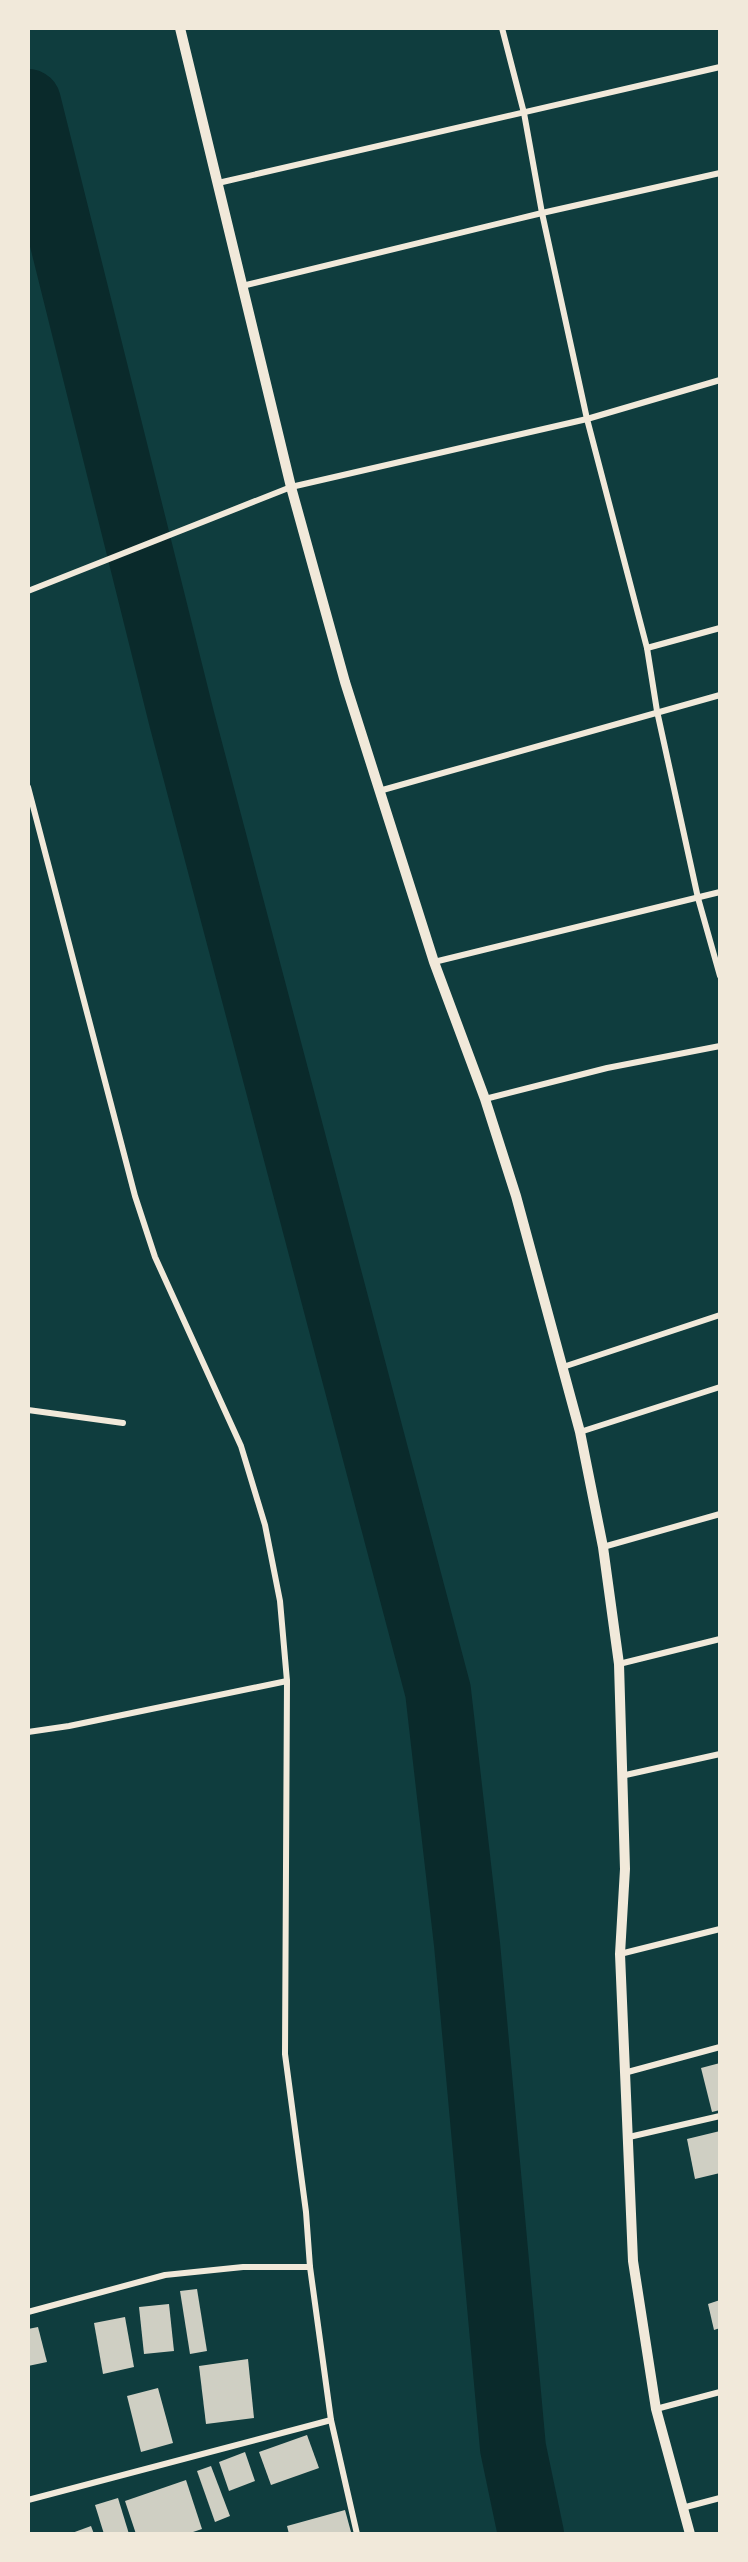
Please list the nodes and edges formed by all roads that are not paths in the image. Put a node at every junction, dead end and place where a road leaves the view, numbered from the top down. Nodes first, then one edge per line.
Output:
1 (180, 28) edge
2 (502, 28) edge
3 (720, 67) edge
4 (524, 113) junction
5 (720, 173) edge
6 (218, 183) junction
7 (542, 213) junction
8 (242, 286) junction
9 (720, 380) edge
10 (587, 419) junction
11 (291, 487) junction
12 (28, 591) edge
13 (720, 628) edge
14 (647, 648) junction
15 (720, 695) edge
16 (657, 711) junction
17 (28, 787) edge
18 (378, 792) junction
19 (720, 892) edge
20 (698, 898) junction
21 (434, 962) junction
22 (720, 976) edge
23 (720, 1046) edge
24 (485, 1099) junction
25 (720, 1315) edge
26 (563, 1368) junction
27 (720, 1387) edge
28 (28, 1410) edge
29 (123, 1424) dead end
30 (580, 1432) junction
31 (720, 1514) edge
32 (603, 1547) junction
33 (720, 1639) edge
34 (619, 1664) junction
35 (287, 1681) junction
36 (28, 1732) edge
37 (720, 1754) edge
38 (621, 1776) junction
39 (720, 1929) edge
40 (620, 1954) junction
41 (720, 2047) edge
42 (624, 2074) junction
43 (720, 2116) edge
44 (629, 2137) junction
45 (310, 2266) junction
46 (28, 2312) edge
47 (720, 2392) edge
48 (656, 2409) junction
49 (331, 2420) junction
50 (720, 2498) edge
51 (28, 2500) edge
52 (682, 2508) junction
53 (357, 2534) edge
54 (690, 2534) edge

1 - 6 street
2 - 4 street
3 - 4 street
4 - 6 street
4 - 7 street
5 - 7 street
6 - 8 street
7 - 8 street
7 - 10 street
8 - 11 street
9 - 10 street
10 - 11 street
10 - 14 street
11 - 12 street
11 - 18 street
13 - 14 street
14 - 16 street
15 - 16 street
16 - 18 street
16 - 20 street
17 - 35 street
18 - 21 street
19 - 20 street
20 - 21 street
20 - 22 street
21 - 24 street
23 - 24 street
24 - 26 street
25 - 26 street
26 - 30 street
27 - 30 street
28 - 29 street
30 - 32 street
31 - 32 street
32 - 34 street
33 - 34 street
34 - 38 street
35 - 36 street
35 - 45 street
37 - 38 street
38 - 40 street
39 - 40 street
40 - 42 street
41 - 42 street
42 - 44 street
43 - 44 street
44 - 48 street
45 - 46 street
45 - 49 street
47 - 48 street
48 - 52 street
49 - 51 street
49 - 53 street
50 - 52 street
52 - 54 street

